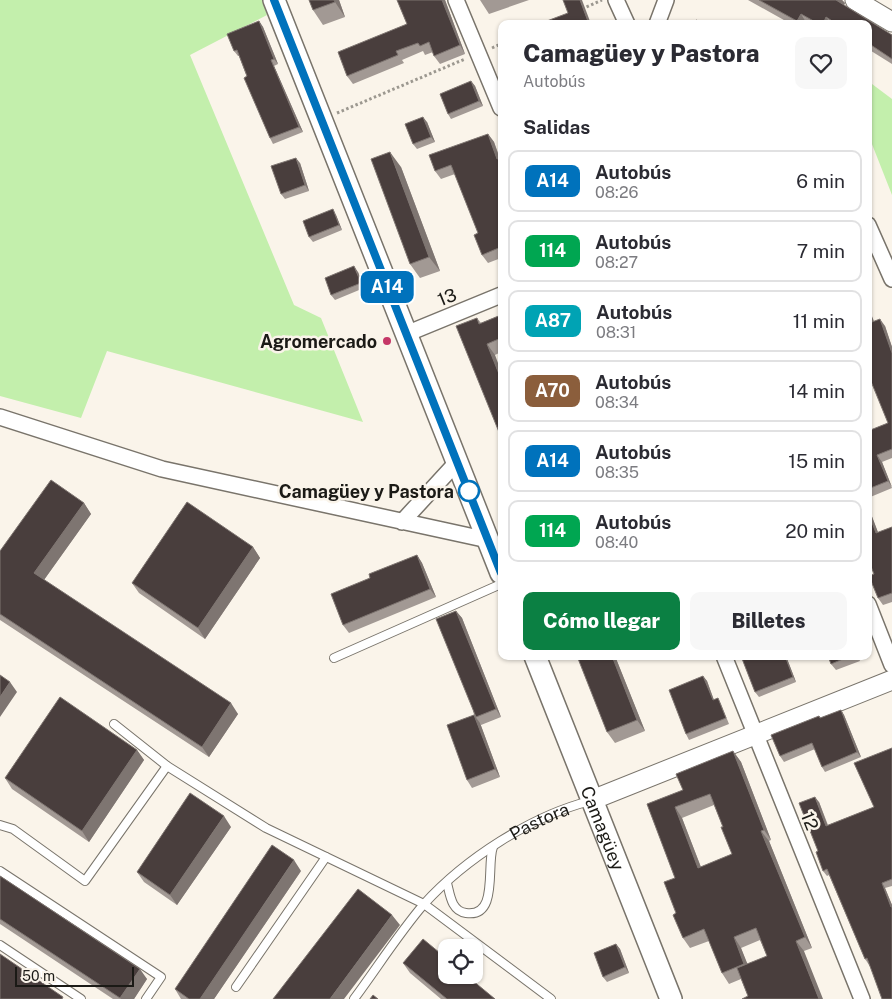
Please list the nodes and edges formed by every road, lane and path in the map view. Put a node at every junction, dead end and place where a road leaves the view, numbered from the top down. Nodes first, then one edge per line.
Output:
1 (274, 0) edge
2 (456, 0) edge
3 (602, 0) edge
4 (616, 0) edge
5 (666, 0) edge
6 (856, 0) edge
7 (575, 12) edge
8 (625, 20) edge
9 (658, 20) edge
10 (892, 22) edge
11 (498, 45) edge
12 (477, 54) junction
13 (498, 101) edge
14 (321, 120) junction
15 (872, 234) edge
16 (892, 279) edge
17 (498, 296) edge
18 (406, 334) junction
19 (0, 417) edge
20 (457, 462) junction
21 (402, 522) junction
22 (488, 540) junction
23 (498, 565) edge
24 (498, 585) edge
25 (872, 614) edge
26 (334, 658) dead end
27 (536, 660) edge
28 (726, 660) edge
29 (892, 665) edge
30 (892, 680) edge
31 (114, 724) dead end
32 (756, 735) junction
33 (167, 766) junction
34 (592, 800) junction
35 (0, 825) edge
36 (493, 846) junction
37 (326, 857) junction
38 (0, 871) edge
39 (447, 883) junction
40 (424, 904) junction
41 (0, 945) edge
42 (236, 987) dead end
43 (81, 999) edge
44 (146, 999) edge
45 (354, 999) edge
46 (551, 999) edge
47 (671, 999) edge
48 (862, 999) edge

1 - 14 main road
2 - 12 street
3 - 7 path
4 - 8 street
5 - 9 street
6 - 10 street
11 - 12 path
12 - 13 street
12 - 14 path
14 - 18 main road
15 - 16 street
17 - 18 street, 13
18 - 20 main road
19 - 21 street
20 - 21 street
20 - 22 main road
21 - 22 street
22 - 23 main road
24 - 26 lane
25 - 29 street
27 - 34 main road, Camagüey
28 - 32 street, 12
30 - 32 street, Pastora
31 - 33 lane
32 - 34 street, Pastora
32 - 48 street, 12
33 - 35 lane
33 - 37 lane
34 - 36 lane, Pastora
34 - 47 main road, Camagüey
36 - 39 lane, Pastora
36 - 39 lane
37 - 40 lane
37 - 42 lane
38 - 44 lane
39 - 40 lane, Pastora
40 - 45 lane, Pastora
40 - 46 lane
41 - 43 lane

